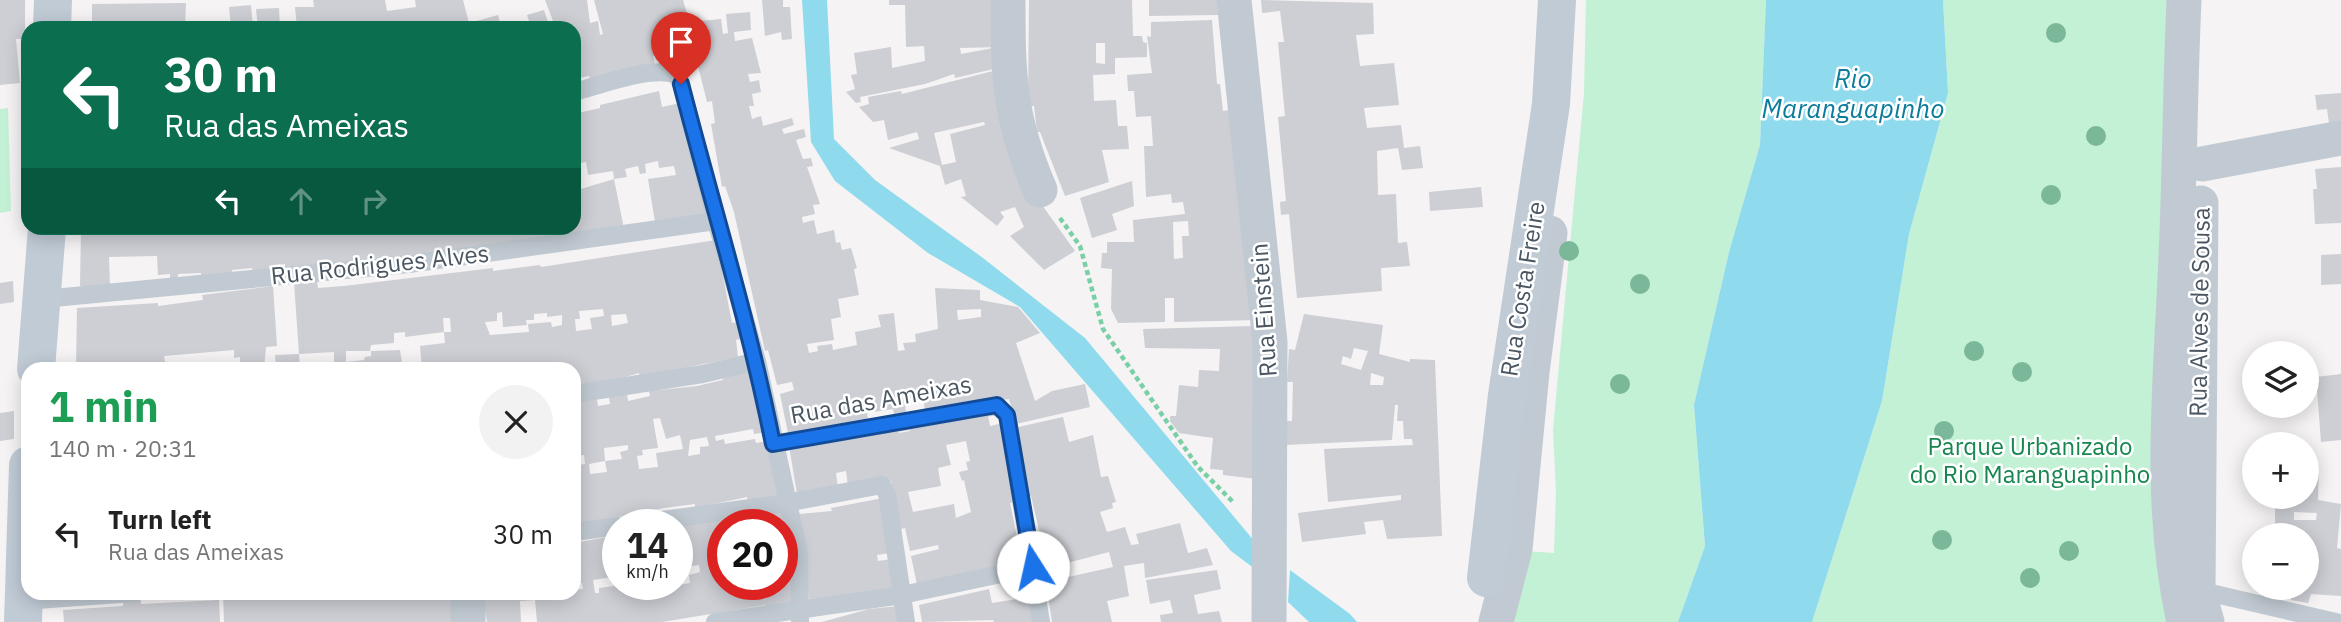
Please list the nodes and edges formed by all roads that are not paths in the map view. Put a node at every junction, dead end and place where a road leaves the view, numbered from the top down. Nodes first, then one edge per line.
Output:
1 (53, 0) edge
2 (1008, 0) edge
3 (1234, 0) edge
4 (1557, 0) edge
5 (1574, 0) edge
6 (2183, 0) edge
7 (2206, 0) edge
8 (52, 21) edge
9 (581, 90) edge
10 (2341, 138) edge
11 (2202, 164) junction
12 (1040, 190) road end
13 (716, 221) junction
14 (47, 235) edge
15 (43, 299) junction
16 (757, 361) junction
17 (37, 362) edge
18 (581, 393) edge
19 (773, 444) junction
20 (786, 503) junction
21 (21, 508) edge
22 (693, 516) edge
23 (602, 528) edge
24 (581, 531) edge
25 (12, 563) edge
26 (1033, 567) junction
27 (1486, 578) dead end
28 (902, 595) junction
29 (93, 600) edge
30 (468, 600) edge
31 (1269, 606) edge
32 (2202, 606) edge
33 (23, 612) edge
34 (799, 617) edge
35 (468, 622) edge
36 (715, 622) edge
37 (906, 622) edge
38 (1041, 622) edge
39 (1496, 622) edge
40 (2184, 622) edge
41 (2336, 622) edge

1 - 8 main road
2 - 12 street
3 - 31 street, Rua Einstein
4 - 27 main road, Rua Costa Freire
5 - 39 street
6 - 40 street
7 - 11 street, Rua Alves de Sousa
9 - 13 lane
10 - 11 street
11 - 32 street, Rua Alves de Sousa
13 - 15 lane, Rua Rodrigues Alves
13 - 16 lane
14 - 15 main road
15 - 17 main road
16 - 18 lane
16 - 19 lane
19 - 20 lane
19 - 26 lane, Rua das Ameixas
20 - 22 lane
20 - 28 lane
20 - 34 lane
21 - 25 main road
23 - 24 lane
25 - 33 main road
26 - 28 lane
26 - 38 lane
28 - 34 lane
28 - 37 lane
29 - 33 lane
30 - 35 street
32 - 41 lane
34 - 36 lane

